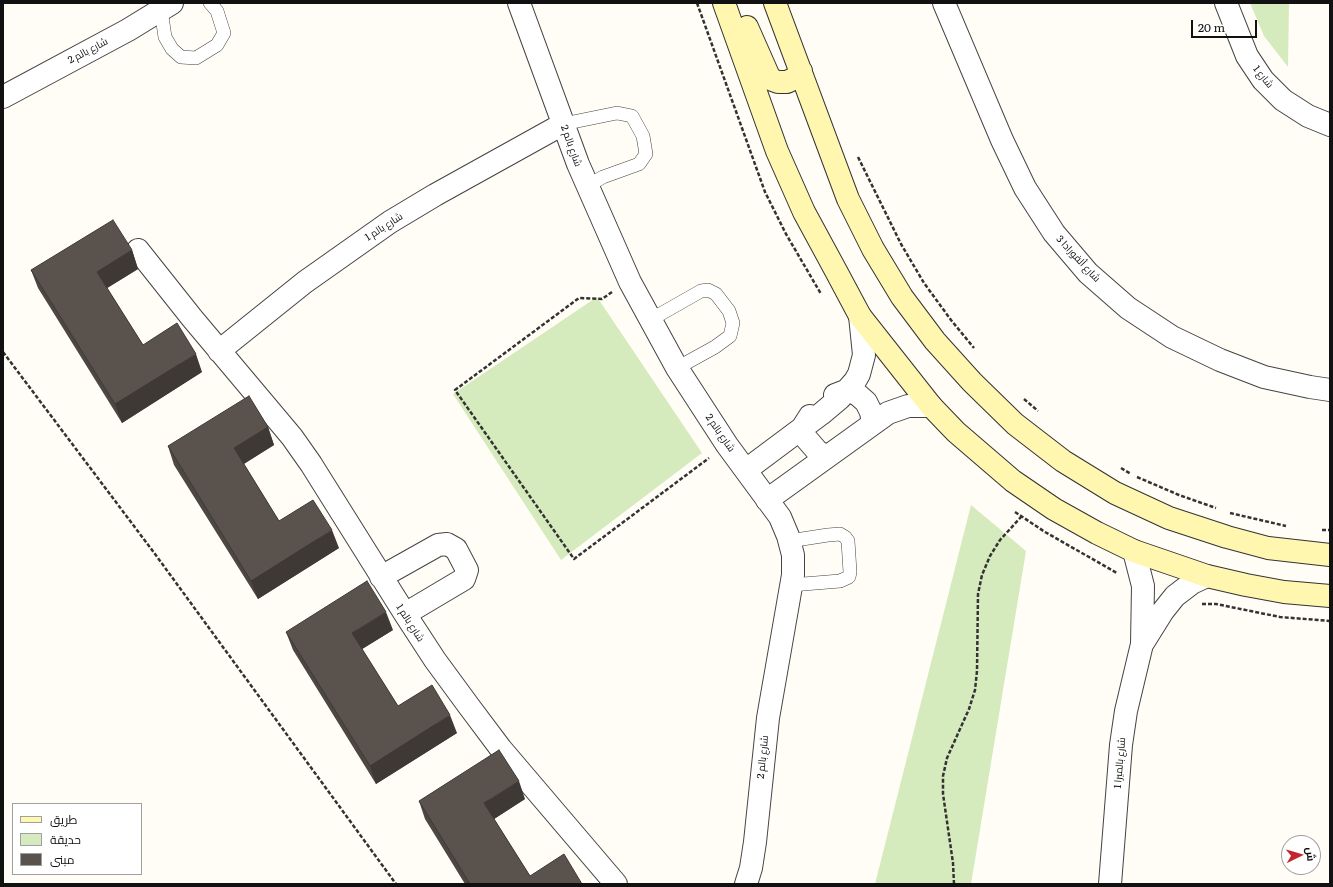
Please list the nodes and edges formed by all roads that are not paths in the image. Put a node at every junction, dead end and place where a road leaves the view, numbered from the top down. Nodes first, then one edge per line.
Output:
1 (210, 3) edge
2 (520, 3) edge
3 (724, 3) edge
4 (738, 3) edge
5 (775, 3) edge
6 (944, 3) edge
7 (1226, 3) edge
8 (163, 5) edge
9 (801, 71) junction
10 (3, 98) edge
11 (563, 124) junction
12 (1330, 125) edge
13 (586, 186) junction
14 (138, 250) dead end
15 (860, 316) junction
16 (650, 320) junction
17 (219, 351) junction
18 (677, 368) junction
19 (848, 390) junction
20 (1330, 390) edge
21 (931, 406) junction
22 (873, 423) junction
23 (803, 427) junction
24 (827, 456) junction
25 (746, 470) junction
26 (767, 500) junction
27 (789, 541) junction
28 (1134, 551) junction
29 (1330, 555) edge
30 (1207, 576) junction
31 (382, 577) junction
32 (791, 585) junction
33 (1330, 596) edge
34 (405, 614) junction
35 (1142, 644) junction
36 (616, 884) edge
37 (746, 884) edge
38 (1110, 884) edge

1 - 8 lane
2 - 11 street, شارع بالم 2
3 - 15 street
4 - 9 street
5 - 9 street
6 - 20 street, شارع ألفورادا 3
7 - 12 street, شارع 1
8 - 10 street, شارع بالم 2
9 - 29 street
11 - 13 street, شارع بالم 2
11 - 13 lane
11 - 17 street, شارع بالم 1
13 - 16 street, شارع بالم 2
14 - 17 street, شارع بالم 1
15 - 19 street
15 - 21 street
16 - 18 street, شارع بالم 2
16 - 18 lane
17 - 31 street, شارع بالم 1
18 - 25 street, شارع بالم 2
19 - 22 street
19 - 23 street
21 - 22 street
21 - 28 street
22 - 24 street
23 - 24 street
23 - 25 street
24 - 26 street
25 - 26 street, شارع بالم 2
26 - 27 street, شارع بالم 2
27 - 32 street, شارع بالم 2
27 - 32 lane
28 - 30 street
28 - 35 street, شارع بالميرا 1
30 - 33 street
30 - 35 street, شارع بالميرا 1
31 - 34 street, شارع بالم 1
31 - 34 street
32 - 37 street, شارع بالم 2
34 - 36 street, شارع بالم 1
35 - 38 street, شارع بالميرا 1

